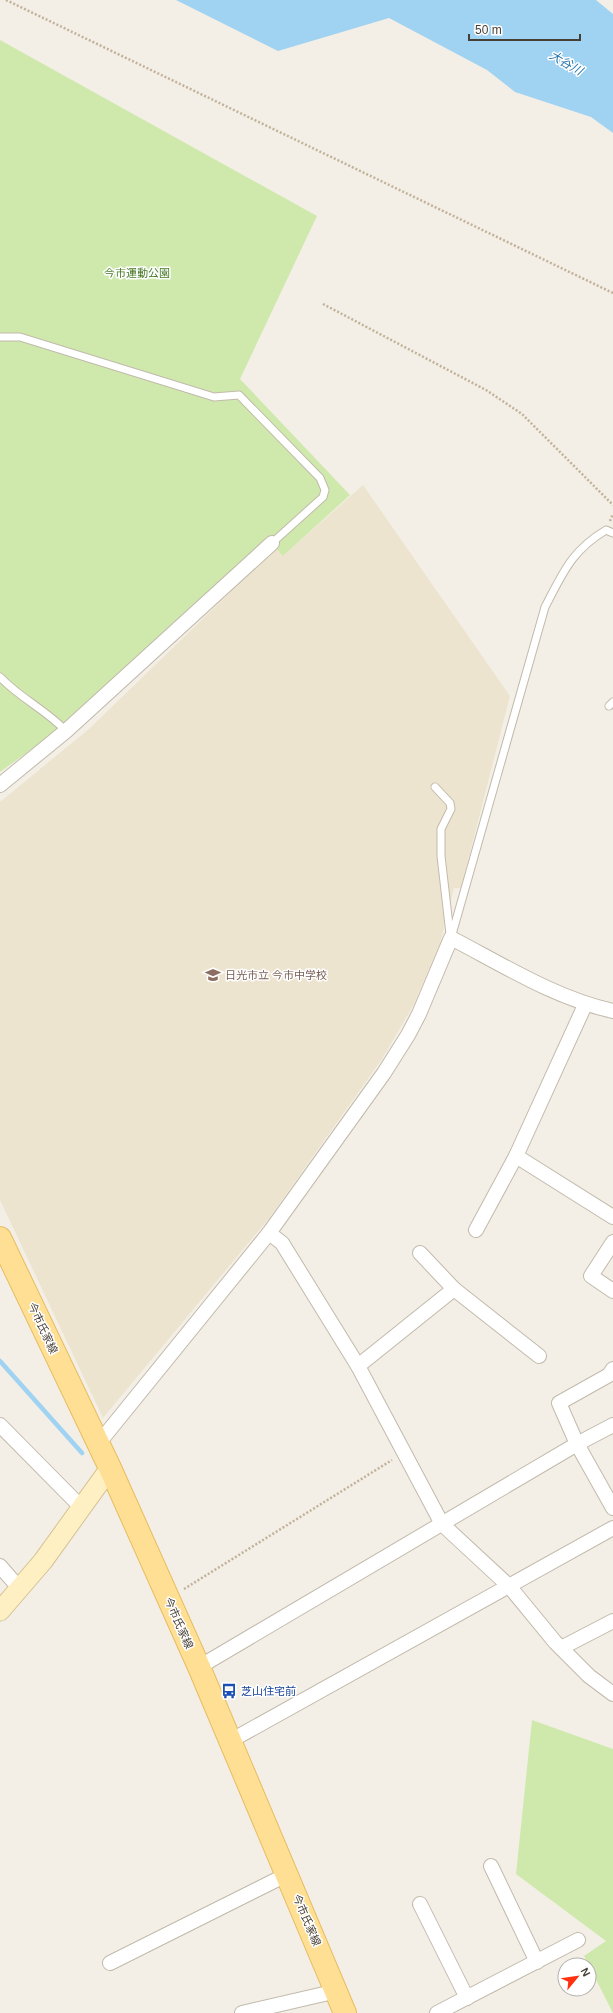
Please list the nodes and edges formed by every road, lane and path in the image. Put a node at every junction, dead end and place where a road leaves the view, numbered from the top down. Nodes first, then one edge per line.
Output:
1 (6, 0) edge
2 (613, 293) edge
3 (323, 304) dead end
4 (0, 337) edge
5 (613, 505) edge
6 (613, 533) edge
7 (272, 543) joint
8 (0, 677) edge
9 (66, 731) junction
10 (0, 785) edge
11 (434, 787) dead end
12 (451, 938) junction
13 (585, 1005) junction
14 (613, 1011) edge
15 (516, 1156) junction
16 (613, 1217) edge
17 (476, 1230) dead end
18 (269, 1233) junction
19 (0, 1238) edge
20 (613, 1242) edge
21 (420, 1253) dead end
22 (454, 1289) junction
23 (613, 1291) edge
24 (539, 1356) dead end
25 (358, 1366) junction
26 (613, 1369) edge
27 (613, 1424) edge
28 (0, 1425) edge
29 (98, 1444) junction
30 (577, 1444) junction
31 (404, 1453) junction
32 (110, 1468) junction
33 (82, 1508) junction
34 (613, 1508) edge
35 (442, 1524) junction
36 (613, 1528) edge
37 (0, 1566) edge
38 (509, 1586) junction
39 (20, 1589) junction
40 (168, 1599) junction
41 (0, 1611) edge
42 (613, 1621) edge
43 (561, 1648) junction
44 (199, 1667) junction
45 (613, 1694) edge
46 (230, 1741) junction
47 (491, 1866) dead end
48 (288, 1874) junction
49 (420, 1904) dead end
50 (578, 1940) dead end
51 (537, 1962) junction
52 (110, 1963) dead end
53 (337, 1991) junction
54 (467, 1998) junction
55 (242, 2013) edge
56 (345, 2013) edge
57 (437, 2013) edge

1 - 2 path
3 - 5 path
4 - 7 lane
6 - 12 lane
7 - 9 street
8 - 9 lane
9 - 10 street
11 - 12 lane
12 - 13 street
12 - 18 street
13 - 14 street
13 - 15 street
15 - 16 street
15 - 17 street
18 - 25 street
18 - 29 street
19 - 29 main road, 今市氏家線
20 - 23 street
21 - 22 street
22 - 24 street
22 - 25 street
25 - 31 street
26 - 30 street
27 - 30 street
28 - 33 street
29 - 32 main road, 今市氏家線
30 - 34 street
30 - 35 street
31 - 35 street
31 - 40 path
32 - 33 street
32 - 40 main road, 今市氏家線
33 - 39 street
35 - 38 street
35 - 44 street
36 - 38 street
37 - 39 street
38 - 43 street
38 - 46 street
39 - 41 street
40 - 44 main road, 今市氏家線
42 - 43 street
43 - 45 street
44 - 46 main road, 今市氏家線
46 - 48 main road, 今市氏家線
47 - 51 street
48 - 52 street
48 - 53 main road, 今市氏家線
49 - 54 street
50 - 51 street
51 - 54 street
53 - 55 street
53 - 56 main road, 今市氏家線
54 - 57 street

